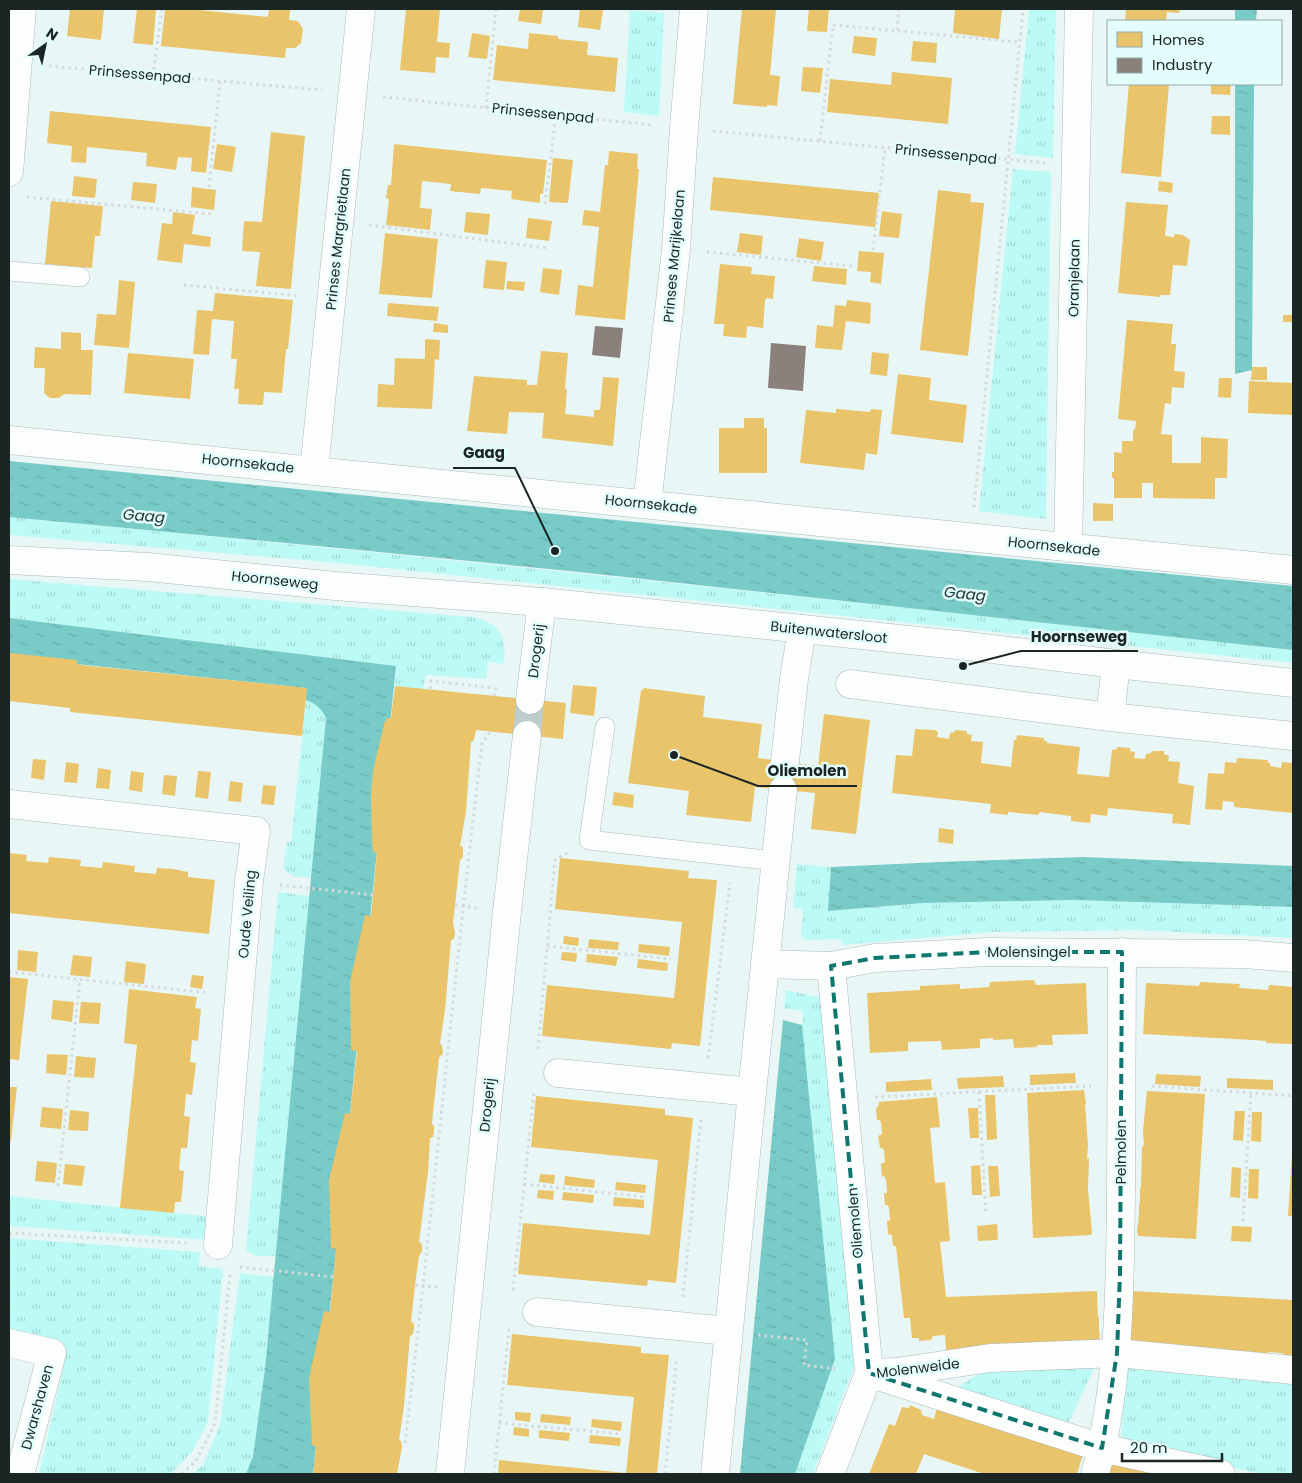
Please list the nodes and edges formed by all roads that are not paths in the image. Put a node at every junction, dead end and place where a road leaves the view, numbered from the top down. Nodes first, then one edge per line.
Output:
1 (22, 9) edge
2 (361, 9) edge
3 (1079, 9) edge
4 (682, 10) edge
5 (14, 184) edge
6 (9, 271) edge
7 (80, 277) dead end
8 (9, 440) edge
9 (314, 470) junction
10 (647, 504) junction
11 (1068, 548) junction
12 (9, 560) edge
13 (1293, 570) edge
14 (542, 602) junction
15 (802, 629) junction
16 (1116, 664) junction
17 (1293, 683) edge
18 (850, 684) dead end
19 (530, 700) tunnel mouth
20 (1110, 718) junction
21 (605, 727) dead end
22 (527, 735) tunnel mouth
23 (1293, 736) edge
24 (786, 761) dead end
25 (783, 790) dead end
26 (9, 804) edge
27 (775, 861) junction
28 (1122, 952) junction
29 (1293, 958) edge
30 (765, 964) junction
31 (831, 966) junction
32 (558, 1073) dead end
33 (752, 1092) junction
34 (224, 1255) road end
35 (537, 1312) dead end
36 (738, 1332) junction
37 (9, 1343) edge
38 (1117, 1353) junction
39 (1293, 1370) edge
40 (869, 1373) junction
41 (1102, 1448) junction
42 (20, 1474) edge
43 (450, 1474) edge
44 (715, 1474) edge
45 (830, 1474) edge
46 (1095, 1474) edge
47 (1221, 1474) edge

1 - 5 street
2 - 9 street, Prinses Margrietlaan
3 - 11 street, Oranjelaan
4 - 10 street, Prinses Marijkelaan
6 - 7 lane
8 - 9 street, Hoornsekade
9 - 10 street, Hoornsekade
10 - 11 street, Hoornsekade
11 - 13 street, Hoornsekade
12 - 14 street, Hoornseweg
14 - 15 street, Buitenwatersloot
14 - 19 street, Drogerij
15 - 16 street, Buitenwatersloot
15 - 24 street
16 - 17 street, Buitenwatersloot
16 - 20 street
18 - 20 street
20 - 23 street
21 - 27 lane
22 - 43 street, Drogerij
25 - 27 street
26 - 34 street, Oude Veiling
27 - 30 street
28 - 29 street, Molensingel
28 - 31 street, Molensingel
28 - 38 street, Pelmolen
30 - 31 street, Molensingel
30 - 33 street
31 - 40 street, Oliemolen
32 - 33 street
33 - 36 street
35 - 36 street
36 - 44 street
37 - 42 street, Dwarshaven
38 - 39 street, Molenweide
38 - 40 street, Molenweide
38 - 41 street
40 - 41 street, Molenweide
40 - 45 street, Oliemolen
41 - 46 street
41 - 47 street, Molenweide

